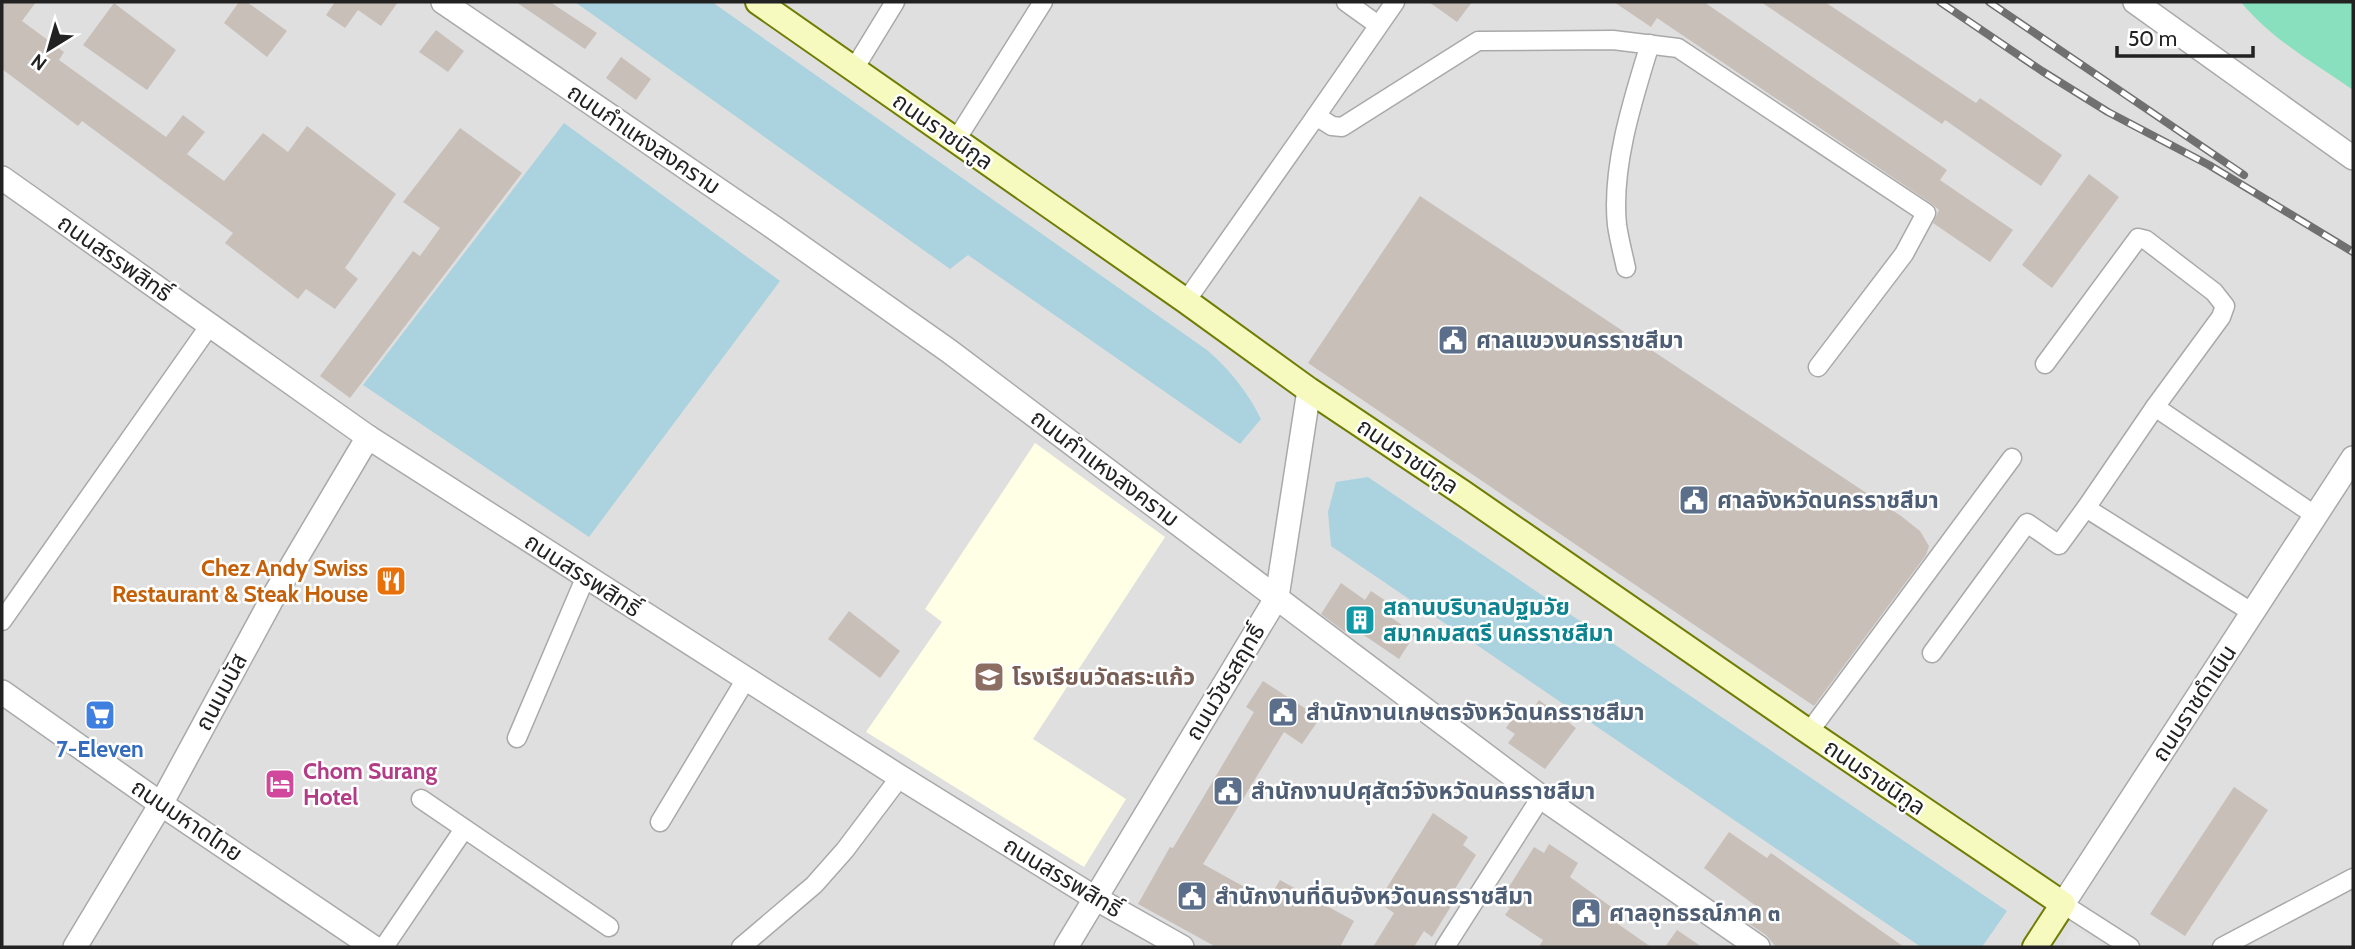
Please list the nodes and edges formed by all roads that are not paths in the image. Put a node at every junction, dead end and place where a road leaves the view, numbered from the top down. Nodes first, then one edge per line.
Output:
1 (443, 2) edge
2 (758, 2) edge
3 (895, 2) edge
4 (1043, 2) edge
5 (1346, 2) edge
6 (1395, 2) edge
7 (2135, 2) edge
8 (1378, 25) junction
9 (1650, 44) junction
10 (854, 69) junction
11 (1316, 116) junction
12 (956, 140) junction
13 (2353, 158) edge
14 (2, 178) edge
15 (1626, 268) dead end
16 (1186, 301) junction
17 (210, 325) junction
18 (2045, 364) dead end
19 (1818, 367) dead end
20 (1309, 390) junction
21 (2155, 407) junction
22 (368, 437) junction
23 (2012, 458) dead end
24 (2353, 458) edge
25 (2086, 508) junction
26 (2316, 516) junction
27 (586, 576) junction
28 (1277, 597) junction
29 (2253, 613) junction
30 (2, 621) edge
31 (1932, 653) dead end
32 (746, 679) junction
33 (2, 692) edge
34 (1809, 732) junction
35 (517, 738) dead end
36 (900, 777) junction
37 (1541, 797) junction
38 (421, 799) dead end
39 (161, 804) junction
40 (660, 822) dead end
41 (464, 829) junction
42 (2353, 877) edge
43 (1095, 898) junction
44 (2063, 904) junction
45 (609, 927) dead end
46 (75, 947) edge
47 (373, 947) edge
48 (384, 947) edge
49 (741, 947) edge
50 (1066, 947) edge
51 (1182, 947) edge
52 (1445, 947) edge
53 (1758, 947) edge
54 (2035, 947) edge
55 (2130, 947) edge
56 (2222, 947) edge

1 - 28 street, ถนนกำแหงสงคราม
2 - 10 main road, ถนนราชนิกูล
3 - 10 street
4 - 12 street
5 - 8 street
6 - 8 street
7 - 13 street
8 - 11 street
9 - 11 street
9 - 15 street
9 - 19 street
10 - 12 main road, ถนนราชนิกูล
11 - 16 street
12 - 16 main road, ถนนราชนิกูล
14 - 17 street, ถนนสรรพสิทธิ์
16 - 20 main road, ถนนราชนิกูล
17 - 22 street, ถนนสรรพสิทธิ์
17 - 30 street
18 - 21 street
20 - 28 street, ถนนวัชรสฤทธิ์
20 - 34 main road, ถนนราชนิกูล
21 - 25 street
21 - 26 street
22 - 27 street, ถนนสรรพสิทธิ์
22 - 39 street, ถนนมนัส
23 - 34 street
24 - 26 street, ถนนราชดำเนิน
25 - 29 street
25 - 31 street
26 - 29 street, ถนนราชดำเนิน
27 - 32 street, ถนนสรรพสิทธิ์
27 - 35 street
28 - 37 street, ถนนกำแหงสงคราม
28 - 43 street, ถนนวัชรสฤทธิ์
29 - 44 street, ถนนราชดำเนิน
32 - 36 street, ถนนสรรพสิทธิ์
32 - 40 street
33 - 39 street, ถนนมหาดไทย
34 - 44 main road, ถนนราชนิกูล
36 - 43 street, ถนนสรรพสิทธิ์
36 - 49 street
37 - 52 street
37 - 53 street, ถนนกำแหงสงคราม
38 - 41 street
39 - 46 street, ถนนมนัส
39 - 47 street, ถนนมหาดไทย
41 - 45 street
41 - 48 street
42 - 56 street
43 - 50 street, ถนนวัชรสฤทธิ์
43 - 51 street, ถนนสรรพสิทธิ์
44 - 54 main road, ถนนราชดำเนิน
44 - 55 street

